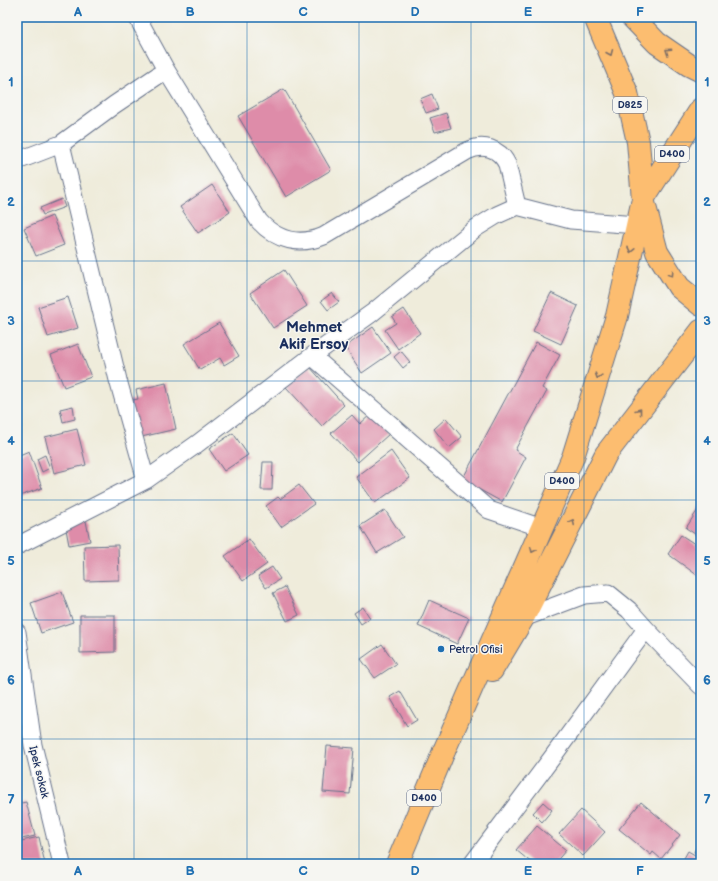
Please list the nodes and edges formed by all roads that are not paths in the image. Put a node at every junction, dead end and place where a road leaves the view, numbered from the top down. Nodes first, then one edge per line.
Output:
1 (137, 17) edge
2 (595, 17) edge
3 (632, 17) edge
4 (166, 70) junction
5 (701, 71) edge
6 (701, 109) edge
7 (61, 144) junction
8 (17, 161) edge
9 (643, 199) junction
10 (517, 206) junction
11 (637, 225) junction
12 (701, 305) edge
13 (701, 331) edge
14 (312, 356) junction
15 (146, 480) junction
16 (542, 528) junction
17 (17, 546) edge
18 (523, 618) junction
19 (646, 629) junction
20 (17, 632) edge
21 (701, 686) edge
22 (444, 751) junction
23 (62, 864) edge
24 (397, 864) edge
25 (472, 864) edge

1 - 4 street
2 -> 9 main road, D825
5 -> 3 main road
4 - 7 street
4 - 10 street
6 - 9 main road, D400
7 - 8 street
7 - 15 street
9 - 11 main road, D400
9 -> 12 main road, D825
10 - 11 street
10 - 14 street
11 -> 16 main road, D400
18 -> 13 main road, D400
14 - 15 street
14 - 16 street
15 - 17 street
16 -> 22 main road, D400
18 - 19 street
18 - 22 main road, D400
19 - 21 street
19 - 25 street
20 - 23 street, Ipek sokak
22 - 24 main road, D400

